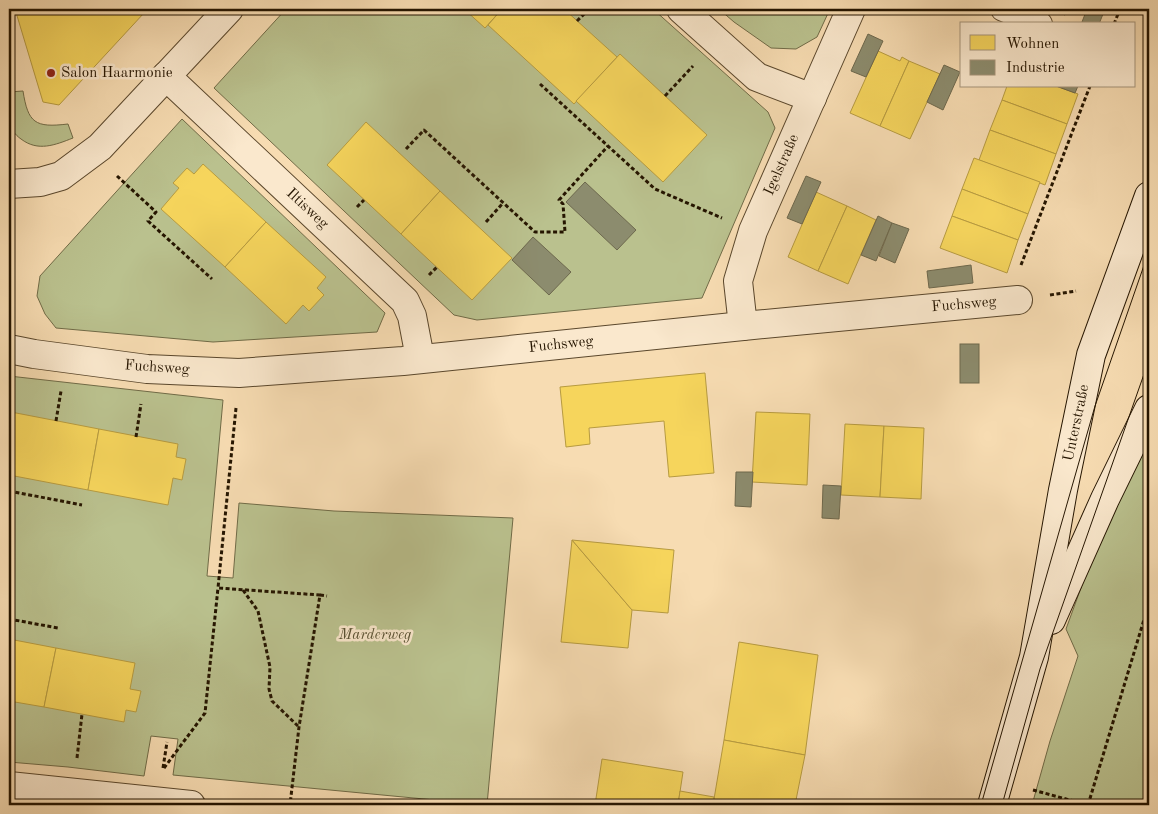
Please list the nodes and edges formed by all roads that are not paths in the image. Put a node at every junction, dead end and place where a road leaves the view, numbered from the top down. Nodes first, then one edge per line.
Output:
1 (228, 9) edge
2 (681, 9) edge
3 (851, 9) edge
4 (1002, 9) edge
5 (1035, 22) edge
6 (166, 76) junction
7 (812, 98) junction
8 (9, 184) edge
9 (1149, 196) edge
10 (1018, 300) road end
11 (744, 326) junction
12 (9, 348) edge
13 (420, 358) junction
14 (1149, 408) edge
15 (1034, 658) junction
16 (9, 786) edge
17 (996, 793) edge
18 (191, 805) edge

1 - 6 street
2 - 7 street
3 - 7 street, Igelstraße
4 - 5 lane
6 - 8 street
6 - 13 street, Iltisweg
7 - 11 street, Igelstraße
9 - 15 street, Unterstraße
10 - 11 street, Fuchsweg
11 - 13 street, Fuchsweg
12 - 13 street, Fuchsweg
14 - 15 street, Unterstraße
15 - 17 street, Unterstraße
16 - 18 street

